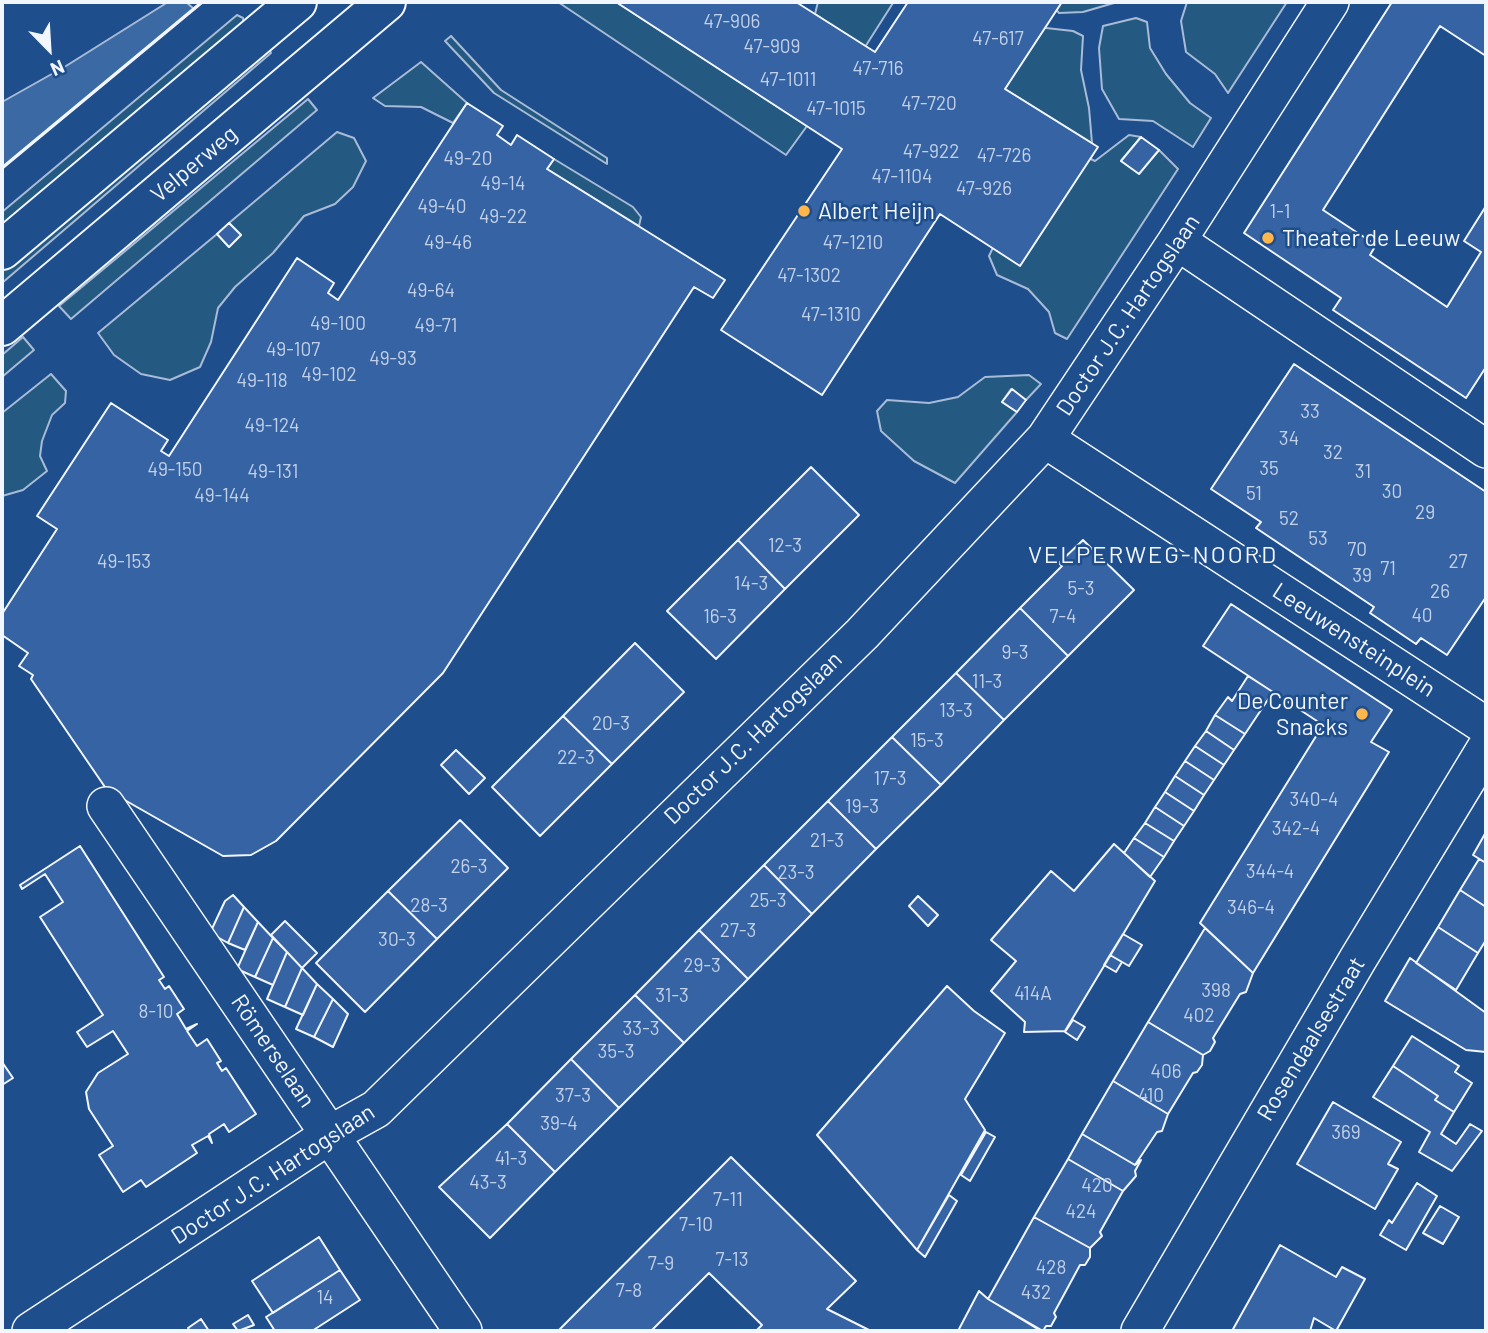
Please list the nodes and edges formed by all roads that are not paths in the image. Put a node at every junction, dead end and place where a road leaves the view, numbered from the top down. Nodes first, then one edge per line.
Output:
1 (297, 2) edge
2 (386, 2) edge
3 (1330, 2) edge
4 (1177, 241) junction
5 (2, 250) edge
6 (2, 326) edge
7 (1045, 439) junction
8 (1486, 449) edge
9 (1486, 726) edge
10 (1486, 748) edge
11 (106, 806) dead end
12 (331, 1134) junction
13 (31, 1331) edge
14 (463, 1331) edge
15 (1140, 1331) edge

1 - 5 main road
2 - 6 main road, Velperweg
3 - 4 street, Doctor J.C. Hartogslaan
4 - 7 street, Doctor J.C. Hartogslaan
4 - 8 street
7 - 9 street, Leeuwensteinplein
7 - 12 street, Doctor J.C. Hartogslaan
10 - 15 street, Rosendaalsestraat
11 - 12 street, Römerselaan
12 - 13 street, Doctor J.C. Hartogslaan
12 - 14 street, Römerselaan

